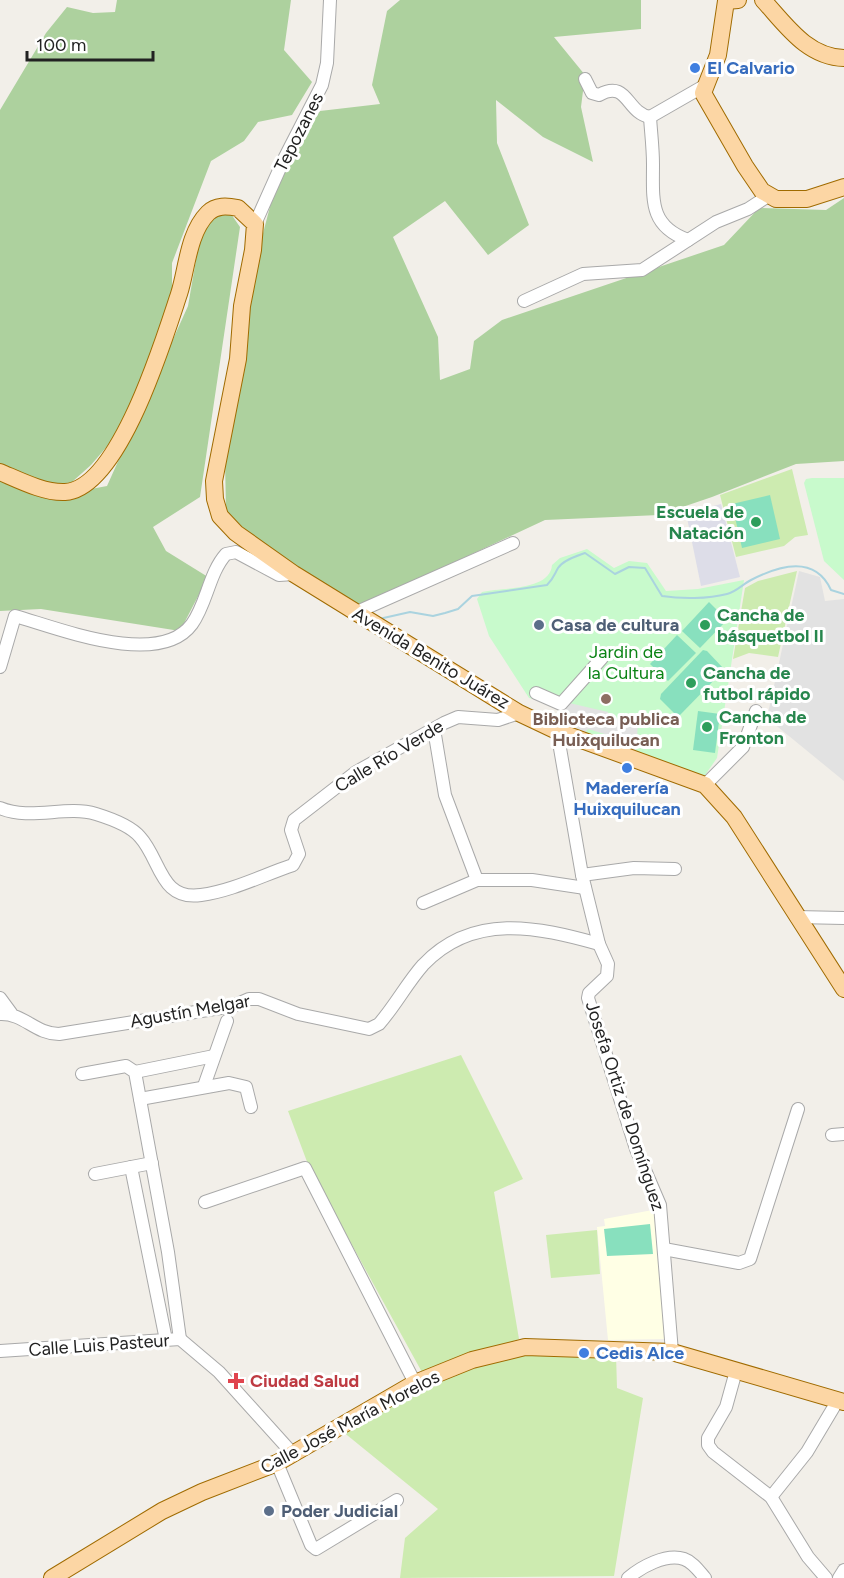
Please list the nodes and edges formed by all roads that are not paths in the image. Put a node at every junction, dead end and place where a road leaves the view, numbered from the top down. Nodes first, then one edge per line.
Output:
1 (330, 0) edge
2 (727, 0) edge
3 (763, 0) edge
4 (844, 58) edge
5 (585, 79) dead end
6 (704, 86) junction
7 (650, 117) junction
8 (844, 187) edge
9 (768, 196) junction
10 (255, 224) junction
11 (688, 240) junction
12 (524, 301) dead end
13 (0, 472) edge
14 (513, 543) dead end
15 (294, 574) junction
16 (360, 610) junction
17 (602, 658) dead end
18 (0, 667) edge
19 (536, 693) dead end
20 (756, 711) dead end
21 (519, 713) junction
22 (434, 729) junction
23 (557, 730) junction
24 (705, 784) junction
25 (0, 808) edge
26 (675, 869) dead end
27 (477, 880) junction
28 (583, 881) junction
29 (423, 903) dead end
30 (796, 917) junction
31 (844, 918) edge
32 (599, 944) junction
33 (827, 960) junction
34 (844, 963) edge
35 (844, 989) edge
36 (0, 998) edge
37 (6, 1013) edge
38 (227, 1021) dead end
39 (214, 1056) junction
40 (135, 1072) junction
41 (82, 1074) dead end
42 (204, 1086) junction
43 (140, 1099) junction
44 (251, 1107) dead end
45 (798, 1109) dead end
46 (152, 1163) junction
47 (131, 1167) junction
48 (95, 1174) dead end
49 (205, 1202) dead end
50 (664, 1249) junction
51 (175, 1302) junction
52 (159, 1304) junction
53 (180, 1339) junction
54 (166, 1340) junction
55 (0, 1351) edge
56 (672, 1352) junction
57 (736, 1371) junction
58 (415, 1383) junction
59 (841, 1401) edge
60 (293, 1454) junction
61 (277, 1463) junction
62 (771, 1497) junction
63 (397, 1500) dead end
64 (844, 1570) edge
65 (52, 1578) edge
66 (628, 1578) edge
67 (705, 1578) edge
68 (826, 1578) edge
69 (839, 1578) edge

1 - 10 street, Tepozanes
2 - 6 main road
3 - 4 main road
5 - 7 street
6 - 7 street
6 - 9 main road
7 - 11 street
8 - 9 main road
9 - 11 street
10 - 13 main road
10 - 15 main road, Avenida Benito Juárez
11 - 12 street
14 - 16 street
15 - 16 main road, Avenida Benito Juárez
15 - 18 street
16 - 21 main road, Avenida Benito Juárez
17 - 19 street
20 - 24 street
21 - 22 street, Calle Río Verde
21 - 23 main road, Avenida Benito Juárez
22 - 25 street, Calle Río Verde
22 - 27 street
23 - 24 main road, Avenida Benito Juárez
23 - 28 street, Josefa Ortiz de Domínguez
24 - 30 main road, Avenida Benito Juárez
26 - 28 street
27 - 28 street
27 - 29 street
28 - 32 street, Josefa Ortiz de Domínguez
30 - 31 street
30 - 33 main road, Avenida Benito Juárez
32 - 37 street, Agustín Melgar
32 - 50 street, Josefa Ortiz de Domínguez
33 - 34 main road
33 - 35 main road, Avenida Benito Juárez
36 - 37 street
38 - 39 street
39 - 40 street
39 - 42 street
40 - 41 street
40 - 43 street
42 - 43 street
42 - 44 street
43 - 46 street
45 - 50 street
46 - 47 street
46 - 51 street
47 - 48 street
47 - 52 street
49 - 58 street
50 - 56 street, Josefa Ortiz de Domínguez
51 - 52 street
51 - 53 street
52 - 54 street
53 - 54 street, Calle Luis Pasteur
53 - 60 street, Calle Luis Pasteur
54 - 55 street, Calle Luis Pasteur
56 - 57 main road, Calle José María Morelos
56 - 58 main road, Calle José María Morelos
57 - 59 main road, Calle José María Morelos
57 - 62 street
58 - 60 main road, Calle José María Morelos
59 - 62 street
60 - 61 main road, Calle José María Morelos
61 - 63 street
61 - 65 main road, Calle José María Morelos
62 - 68 street
64 - 69 street
66 - 67 street

